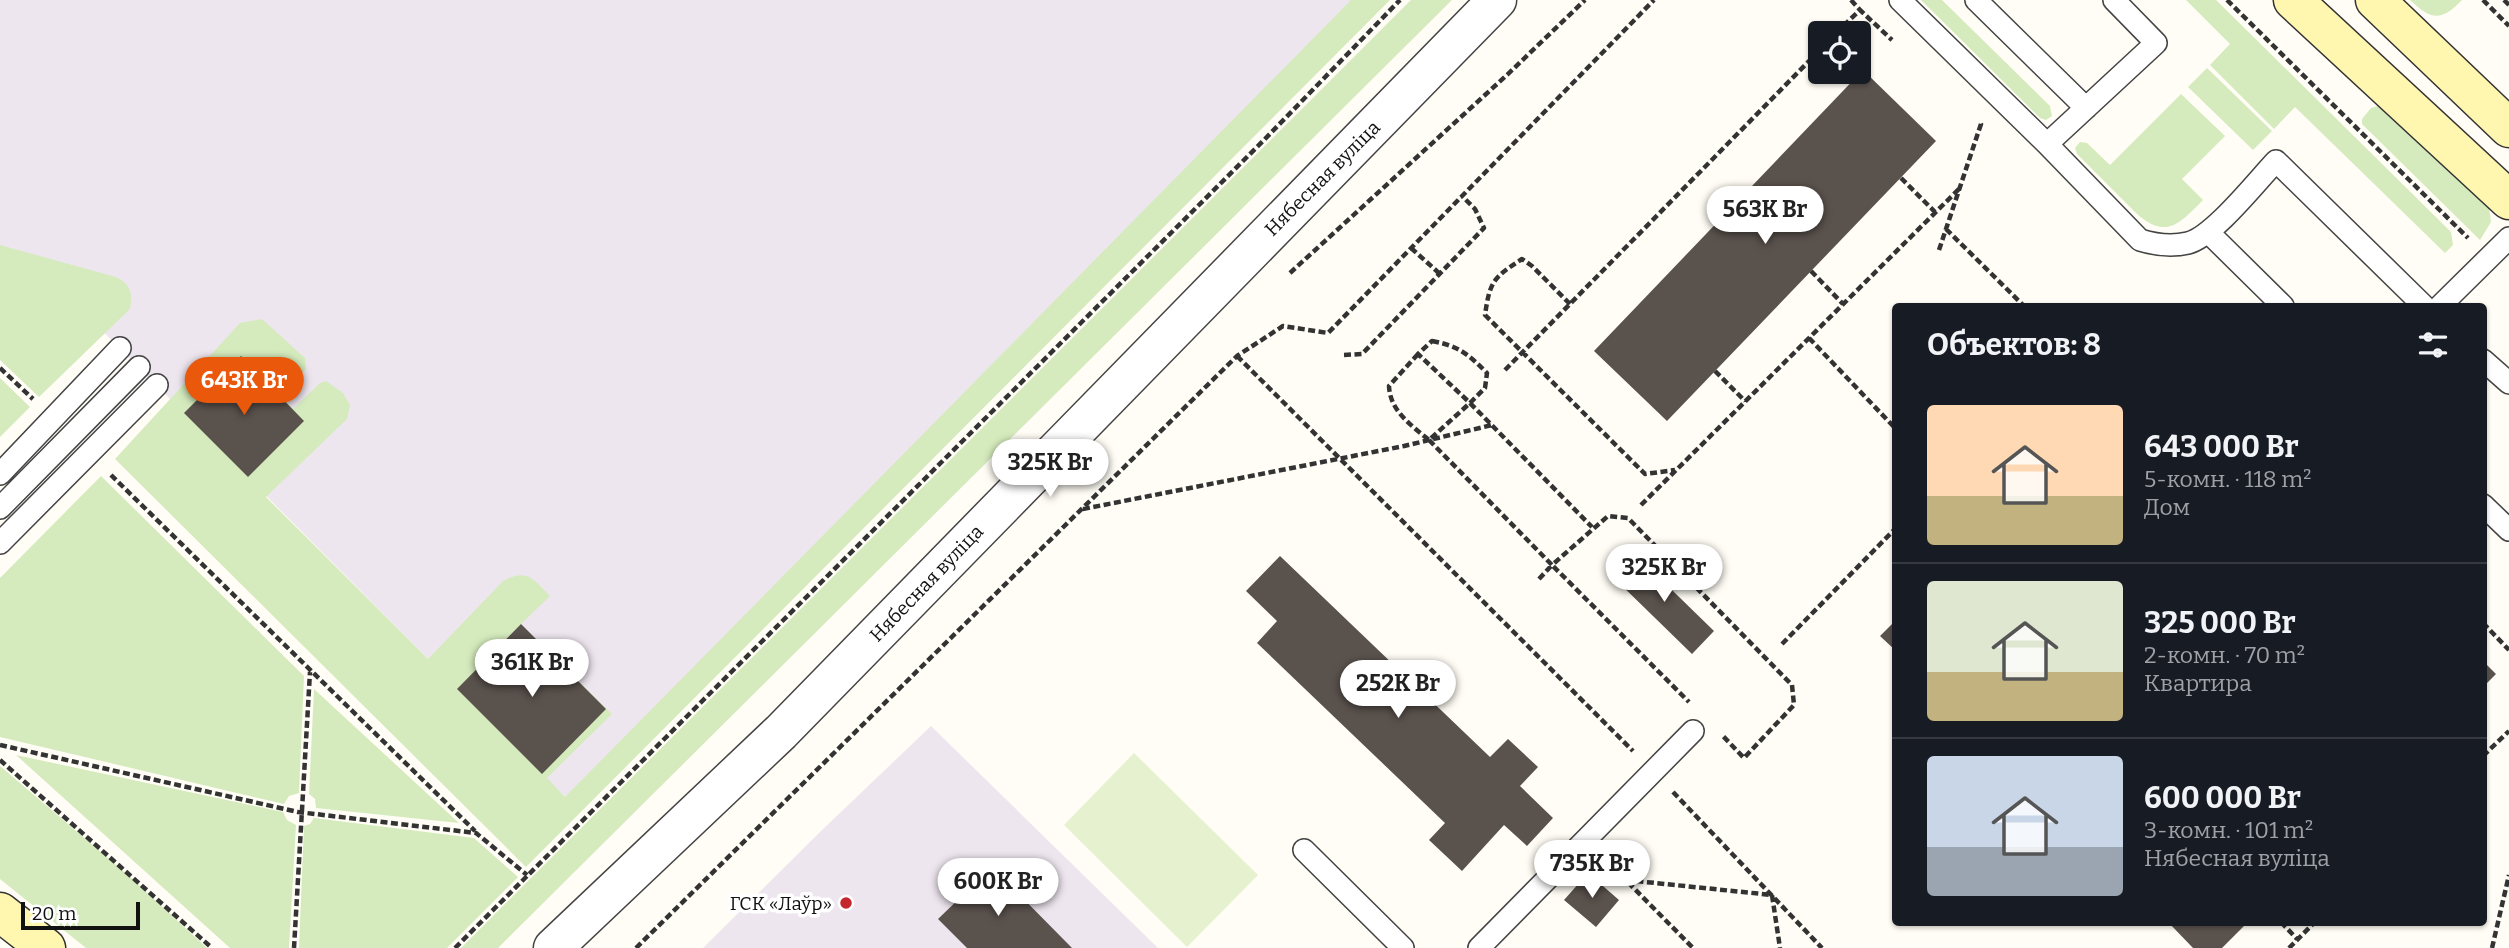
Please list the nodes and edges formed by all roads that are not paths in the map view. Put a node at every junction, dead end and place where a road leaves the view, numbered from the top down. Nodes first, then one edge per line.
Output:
1 (1497, 0) edge
2 (1900, 0) edge
3 (1976, 0) edge
4 (2114, 0) edge
5 (2293, 0) edge
6 (2375, 0) edge
7 (2086, 108) junction
8 (2509, 128) edge
9 (2047, 144) junction
10 (2509, 200) edge
11 (2209, 233) junction
12 (2509, 238) edge
13 (2280, 303) edge
14 (2421, 303) edge
15 (2443, 303) edge
16 (120, 348) dead end
17 (2487, 364) edge
18 (139, 367) dead end
19 (2509, 383) edge
20 (157, 385) dead end
21 (0, 474) edge
22 (0, 508) edge
23 (2487, 509) edge
24 (2509, 530) edge
25 (0, 543) edge
26 (1695, 720) road end
27 (1304, 850) dead end
28 (0, 912) edge
29 (46, 948) edge
30 (553, 948) edge
31 (1403, 948) edge
32 (1479, 948) edge

1 - 30 street, Нябесная вуліца
2 - 9 lane
3 - 7 lane
4 - 7 lane
5 - 10 main road
6 - 8 main road
7 - 9 lane
9 - 11 lane
11 - 13 lane
11 - 14 lane
12 - 15 lane
16 - 21 lane
17 - 19 lane
18 - 22 lane
20 - 25 lane
23 - 24 lane
26 - 32 lane
27 - 31 lane
28 - 29 main road

